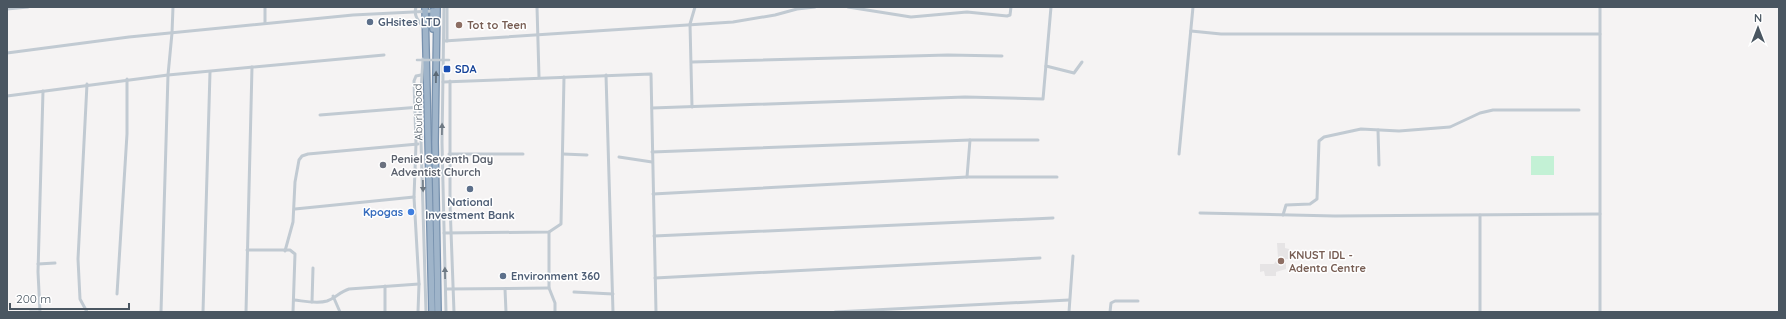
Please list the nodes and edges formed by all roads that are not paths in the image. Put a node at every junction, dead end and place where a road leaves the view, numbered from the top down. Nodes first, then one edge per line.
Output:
1 (28, 7) edge
2 (173, 7) edge
3 (265, 7) edge
4 (415, 7) edge
5 (444, 7) edge
6 (447, 7) edge
7 (537, 7) edge
8 (695, 7) edge
9 (815, 7) edge
10 (848, 7) edge
11 (1011, 7) edge
12 (1051, 7) edge
13 (1193, 7) edge
14 (1600, 7) edge
15 (7, 9) edge
16 (426, 9) edge
17 (435, 10) edge
18 (414, 12) junction
19 (265, 23) junction
20 (690, 24) junction
21 (426, 30) junction
22 (1191, 31) junction
23 (172, 32) junction
24 (1600, 34) junction
25 (538, 36) junction
26 (445, 41) junction
27 (427, 50) junction
28 (7, 53) edge
29 (384, 55) dead end
30 (1002, 56) dead end
31 (418, 60) dead end
32 (449, 60) dead end
33 (692, 62) junction
34 (1082, 62) dead end
35 (1046, 66) junction
36 (252, 67) junction
37 (210, 72) junction
38 (168, 74) junction
39 (421, 75) junction
40 (606, 75) junction
41 (538, 77) junction
42 (564, 77) junction
43 (127, 79) junction
44 (450, 81) junction
45 (443, 82) junction
46 (86, 84) junction
47 (43, 91) junction
48 (7, 96) edge
49 (413, 107) junction
50 (420, 107) junction
51 (692, 107) junction
52 (652, 108) junction
53 (1579, 110) dead end
54 (320, 116) dead end
55 (1378, 130) junction
56 (970, 140) junction
57 (1038, 140) dead end
58 (436, 142) junction
59 (442, 142) junction
60 (416, 144) junction
61 (422, 144) junction
62 (652, 152) junction
63 (449, 154) junction
64 (523, 154) dead end
65 (563, 154) junction
66 (1179, 154) dead end
67 (587, 155) dead end
68 (619, 157) dead end
69 (652, 162) junction
70 (1379, 165) dead end
71 (967, 177) junction
72 (1057, 177) dead end
73 (653, 194) junction
74 (414, 197) junction
75 (443, 204) junction
76 (450, 204) junction
77 (295, 209) junction
78 (1200, 213) dead end
79 (1600, 214) junction
80 (1283, 215) junction
81 (1480, 215) junction
82 (1053, 218) dead end
83 (549, 232) junction
84 (444, 233) junction
85 (450, 233) junction
86 (654, 236) junction
87 (416, 238) junction
88 (424, 238) junction
89 (247, 250) junction
90 (285, 251) junction
91 (1074, 256) dead end
92 (1040, 258) dead end
93 (55, 263) dead end
94 (38, 264) junction
95 (313, 268) dead end
96 (655, 278) junction
97 (419, 284) junction
98 (425, 284) junction
99 (385, 286) junction
100 (549, 288) junction
101 (446, 289) junction
102 (453, 289) junction
103 (505, 289) junction
104 (574, 292) dead end
105 (117, 294) dead end
106 (613, 294) junction
107 (333, 296) junction
108 (294, 300) junction
109 (1069, 300) junction
110 (1138, 301) dead end
111 (312, 302) junction
112 (30, 312) edge
113 (40, 312) edge
114 (87, 312) edge
115 (161, 312) edge
116 (203, 312) edge
117 (246, 312) edge
118 (293, 312) edge
119 (340, 312) edge
120 (385, 312) edge
121 (418, 312) edge
122 (426, 312) edge
123 (432, 312) edge
124 (438, 312) edge
125 (446, 312) edge
126 (454, 312) edge
127 (506, 312) edge
128 (555, 312) edge
129 (613, 312) edge
130 (656, 312) edge
131 (835, 312) edge
132 (1068, 312) edge
133 (1110, 312) edge
134 (1480, 312) edge
135 (1600, 312) edge

1 - 15 street
2 - 23 street
3 - 19 street
4 - 18 street
5 - 26 street
6 - 26 street
7 - 25 street
8 - 20 street
9 - 20 street
10 - 11 street
12 - 35 street
13 - 22 street
14 - 24 street
16 - 17 street
16 - 18 street
16 - 21 highway, Aburi Road
58 -> 17 highway
18 - 19 street
18 - 21 street
19 - 23 street
20 - 25 street
20 - 33 street
21 - 27 highway, Aburi Road
22 - 24 street
22 - 66 street
23 - 28 street
23 - 38 street
24 - 79 street
25 - 26 street
25 - 41 street
26 - 45 street
27 - 39 street
27 - 123 highway, Aburi Road
29 - 36 street
30 - 33 street
31 - 32 street, bridge
33 - 51 street
34 - 35 street
35 - 51 street
36 - 37 street
36 - 89 street
37 - 38 street
37 - 116 street
38 - 43 street
38 - 115 street
39 - 49 street
39 - 50 street
40 - 42 street
40 - 52 street
40 - 106 street
41 - 42 street
41 - 44 street
42 - 65 street
43 - 46 street
43 - 105 street
44 - 45 street
44 - 63 street
59 -> 45 street
46 - 47 street
46 - 114 street
47 - 48 street
47 - 94 street
49 - 50 street
49 - 54 street
49 - 60 street
50 - 61 street
51 - 52 street
52 - 62 street
53 - 55 street
55 - 70 street
55 - 80 street
56 - 57 street
56 - 62 street
56 - 71 street
58 - 59 highway
58 - 124 highway
59 - 75 street
60 - 61 street
60 - 74 street
60 - 77 street
61 -> 88 street
62 - 69 street
63 - 64 street
63 - 76 street
65 - 67 street
65 - 83 street
68 - 69 street
69 - 73 street
71 - 72 street
71 - 73 street
73 - 86 street
74 - 77 street
74 - 87 street
75 - 76 street
75 - 84 street
76 - 85 street
77 - 90 street
78 - 80 street
79 - 81 street
79 - 135 street
80 - 81 street
81 - 134 street
82 - 86 street
83 - 85 street
83 - 100 street
84 - 85 street
101 -> 84 street
85 - 102 street
86 - 96 street
87 - 88 street
87 - 97 street
88 - 98 street
89 - 90 street
89 - 117 street
90 - 108 street
91 - 109 street
92 - 96 street
93 - 94 street
94 - 113 street
95 - 111 street
96 - 130 street
97 - 98 street
97 - 99 street
97 - 121 street
98 - 122 street
99 - 107 street
99 - 120 street
100 - 103 street
100 - 128 street
101 - 102 street
101 - 125 street
102 - 103 street
102 - 126 street
103 - 127 street
104 - 106 street
106 - 129 street
107 - 111 street
107 - 119 street
108 - 111 street
108 - 118 street
109 - 131 street
109 - 132 street
110 - 133 street
112 - 113 street

